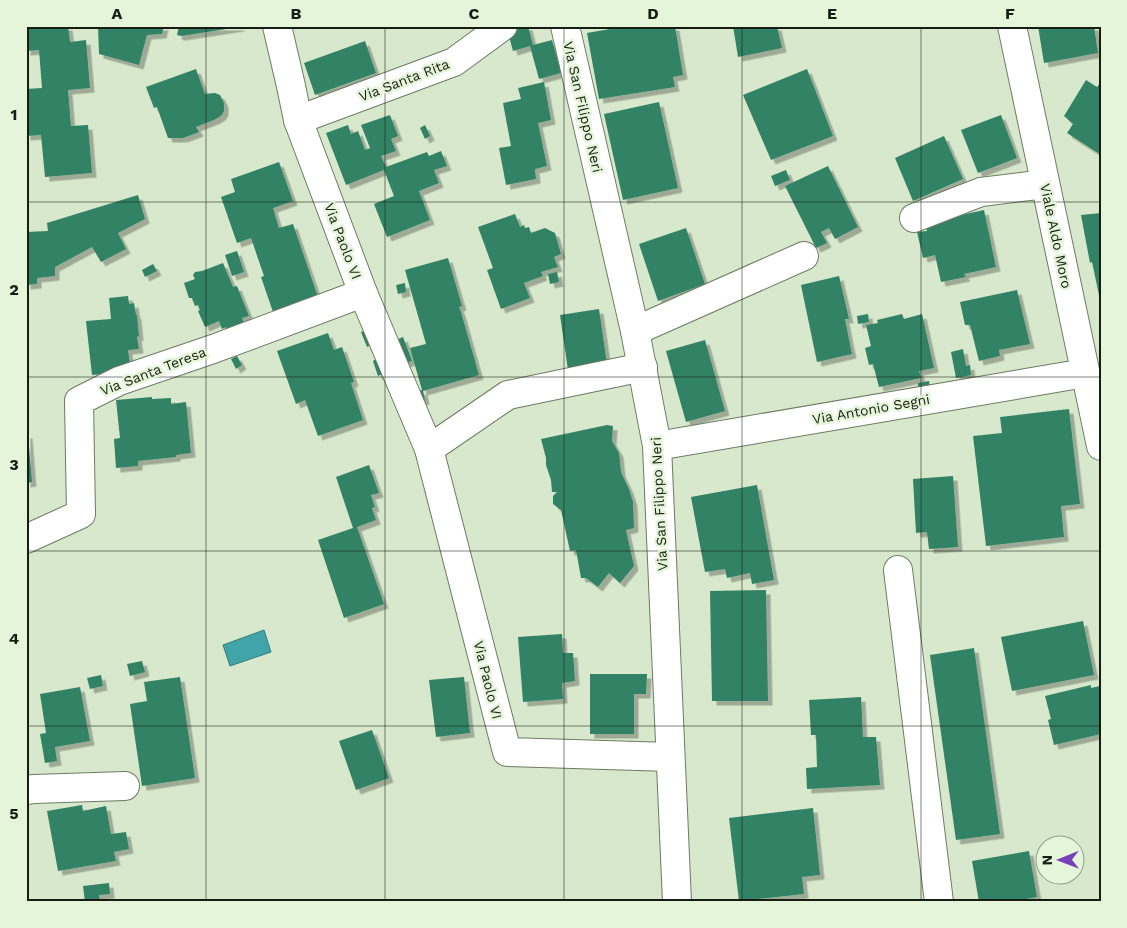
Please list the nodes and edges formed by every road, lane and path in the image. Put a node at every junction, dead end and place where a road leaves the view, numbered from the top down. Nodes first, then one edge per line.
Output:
1 (277, 26) edge
2 (503, 26) edge
3 (565, 26) edge
4 (1012, 26) edge
5 (298, 120) junction
6 (1045, 184) junction
7 (914, 218) dead end
8 (804, 256) dead end
9 (363, 293) junction
10 (635, 331) junction
11 (643, 367) junction
12 (1086, 373) junction
13 (657, 446) junction
14 (1101, 446) edge
15 (429, 449) junction
16 (26, 539) edge
17 (898, 570) dead end
18 (670, 756) junction
19 (125, 786) dead end
20 (26, 790) edge
21 (677, 902) edge
22 (940, 902) edge

1 - 5 street, Via Paolo VI
2 - 5 street, Via Santa Rita
3 - 10 street, Via San Filippo Neri
4 - 6 street, Viale Aldo Moro
5 - 9 street, Via Paolo VI
6 - 7 street
6 - 12 street, Viale Aldo Moro
8 - 10 street
9 - 15 street, Via Paolo VI
9 - 16 street, Via Santa Teresa
10 - 11 street, Via San Filippo Neri
11 - 13 street, Via San Filippo Neri
11 - 15 street
12 - 13 street, Via Antonio Segni
12 - 14 street, Viale Aldo Moro
13 - 18 street, Via San Filippo Neri
15 - 18 street, Via Paolo VI
17 - 22 street
18 - 21 street, Via San Filippo Neri
19 - 20 street

